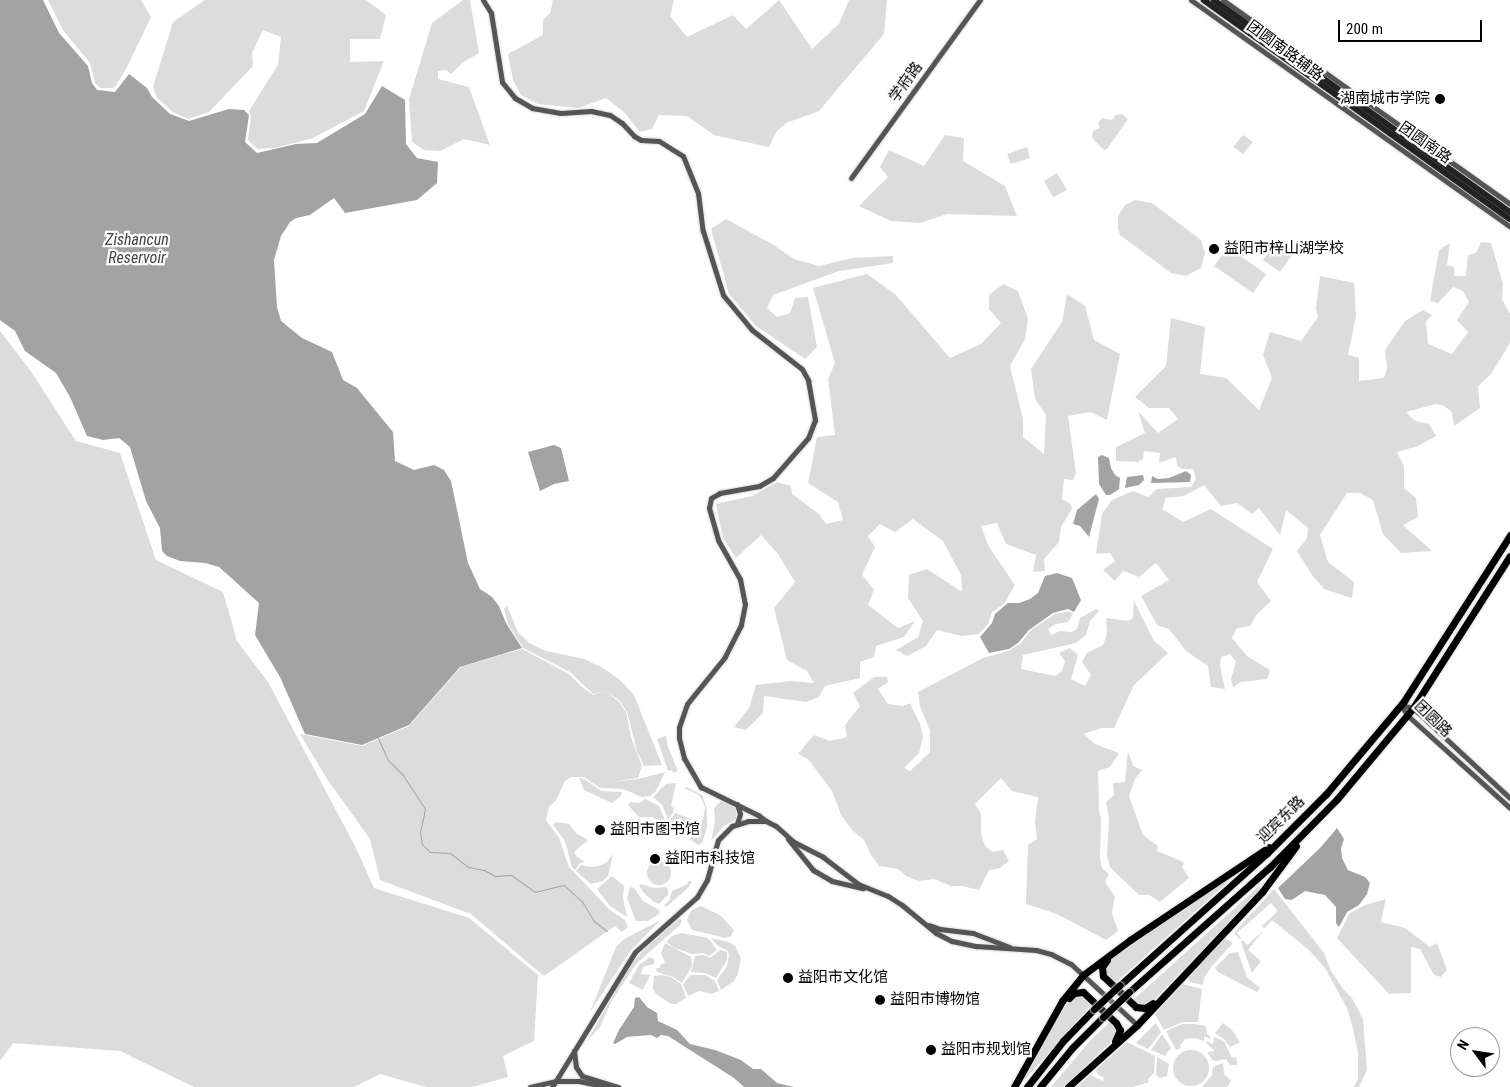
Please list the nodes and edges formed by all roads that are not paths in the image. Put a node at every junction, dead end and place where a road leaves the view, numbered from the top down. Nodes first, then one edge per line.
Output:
1 (483, 0) edge
2 (980, 0) edge
3 (1191, 0) edge
4 (1204, 0) edge
5 (1214, 0) edge
6 (1223, 0) edge
7 (851, 178) dead end
8 (1510, 204) edge
9 (1510, 212) edge
10 (1510, 219) edge
11 (1510, 227) edge
12 (1510, 535) edge
13 (1510, 556) edge
14 (1401, 704) junction
15 (1413, 708) junction
16 (1407, 715) junction
17 (1510, 798) edge
18 (737, 804) junction
19 (1510, 808) edge
20 (766, 822) junction
21 (738, 824) junction
22 (1307, 831) junction
23 (786, 834) junction
24 (1286, 835) junction
25 (870, 889) junction
26 (921, 922) junction
27 (1130, 940) junction
28 (1023, 950) junction
29 (1083, 975) junction
30 (1171, 988) junction
31 (1049, 1023) junction
32 (1137, 1025) junction
33 (574, 1051) junction
34 (1092, 1065) junction
35 (556, 1081) junction
36 (530, 1087) edge
37 (552, 1087) edge
38 (607, 1087) edge
39 (618, 1087) edge
40 (1014, 1087) edge
41 (1027, 1087) edge
42 (1040, 1087) edge
43 (1068, 1087) edge

1 - 18 street
2 - 7 street, 学府路
3 - 11 street, 团圆南路辅路
4 - 10 main road, 团圆南路
5 - 9 main road, 团圆南路
6 - 8 street, 团圆南路辅路
12 - 14 highway, 迎宾东路
13 - 15 highway, 迎宾东路
14 - 15 street, 团圆路
14 - 16 street, 团圆路
14 - 24 highway, 迎宾东路
15 - 16 highway, 迎宾东路
15 - 17 street, 团圆路
16 - 19 street, 团圆路
16 - 22 highway, 迎宾东路
18 - 20 street
18 - 21 street
20 - 21 street
20 - 23 street
21 - 33 street
22 - 30 highway
22 - 42 highway, 迎宾东路, bridge
23 - 25 street
23 - 25 street
24 - 27 highway
24 - 41 highway, 迎宾东路, bridge
25 - 26 street
26 - 28 street
26 - 28 street
27 - 29 highway
27 - 30 highway
28 - 29 street
29 - 31 highway
29 - 32 street
30 - 32 highway
31 - 34 highway
31 - 40 highway
32 - 34 highway
33 - 35 street
33 - 39 street
34 - 43 highway
35 - 36 street
35 - 37 street
35 - 38 street

